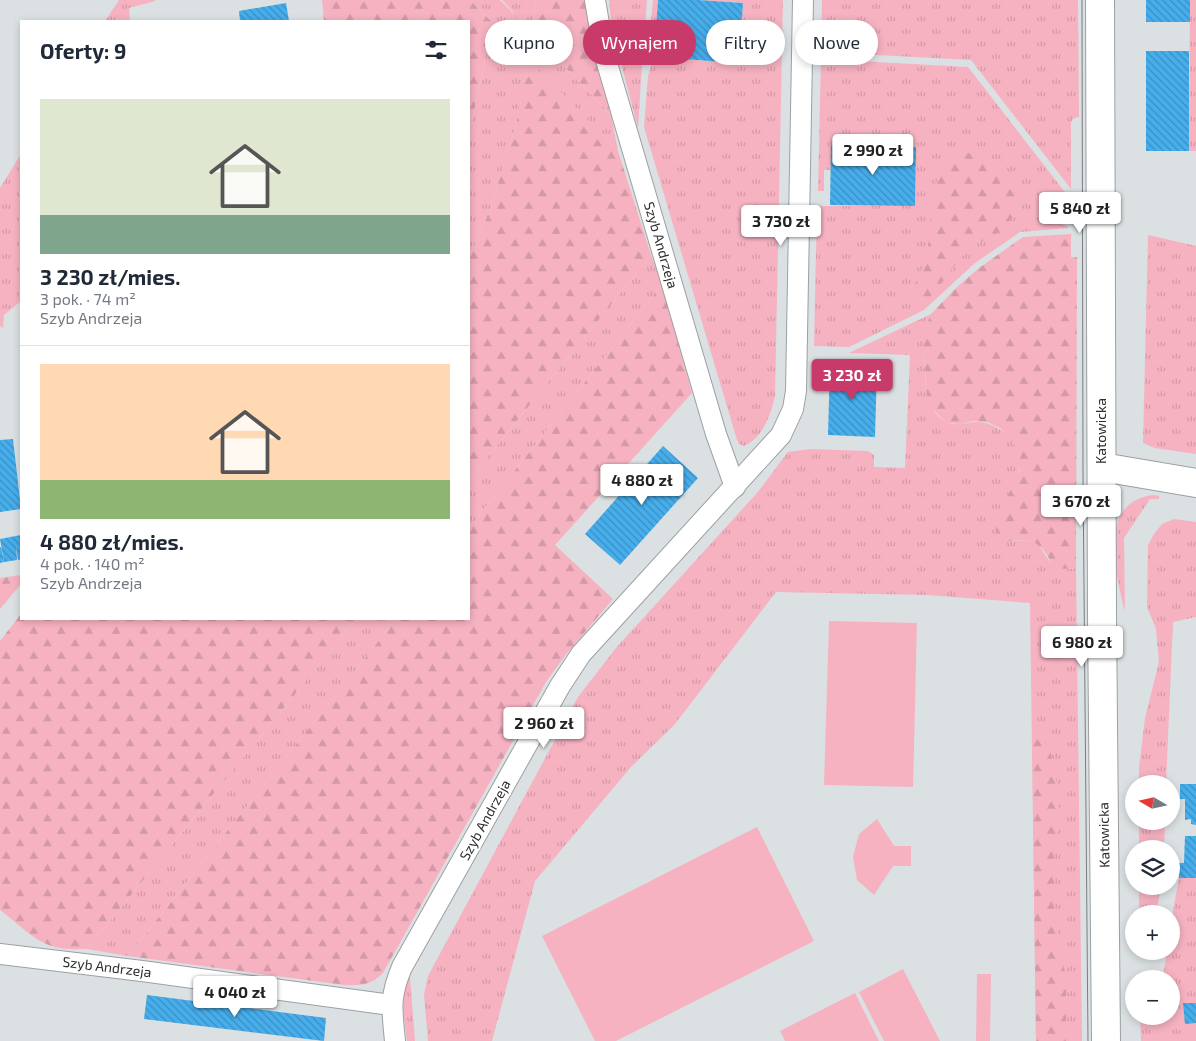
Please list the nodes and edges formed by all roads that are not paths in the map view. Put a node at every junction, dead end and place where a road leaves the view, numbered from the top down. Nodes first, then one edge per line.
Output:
1 (595, 0) edge
2 (803, 0) edge
3 (1100, 0) edge
4 (1102, 467) junction
5 (1196, 483) edge
6 (735, 487) junction
7 (0, 954) edge
8 (391, 1005) junction
9 (395, 1041) edge
10 (1106, 1041) edge

1 - 6 street, Szyb Andrzeja
2 - 6 street, Szyb Andrzeja
3 - 4 street, Katowicka
4 - 5 street
4 - 10 street, Katowicka
6 - 8 street, Szyb Andrzeja
7 - 8 street, Szyb Andrzeja
8 - 9 street, Szyb Andrzeja

